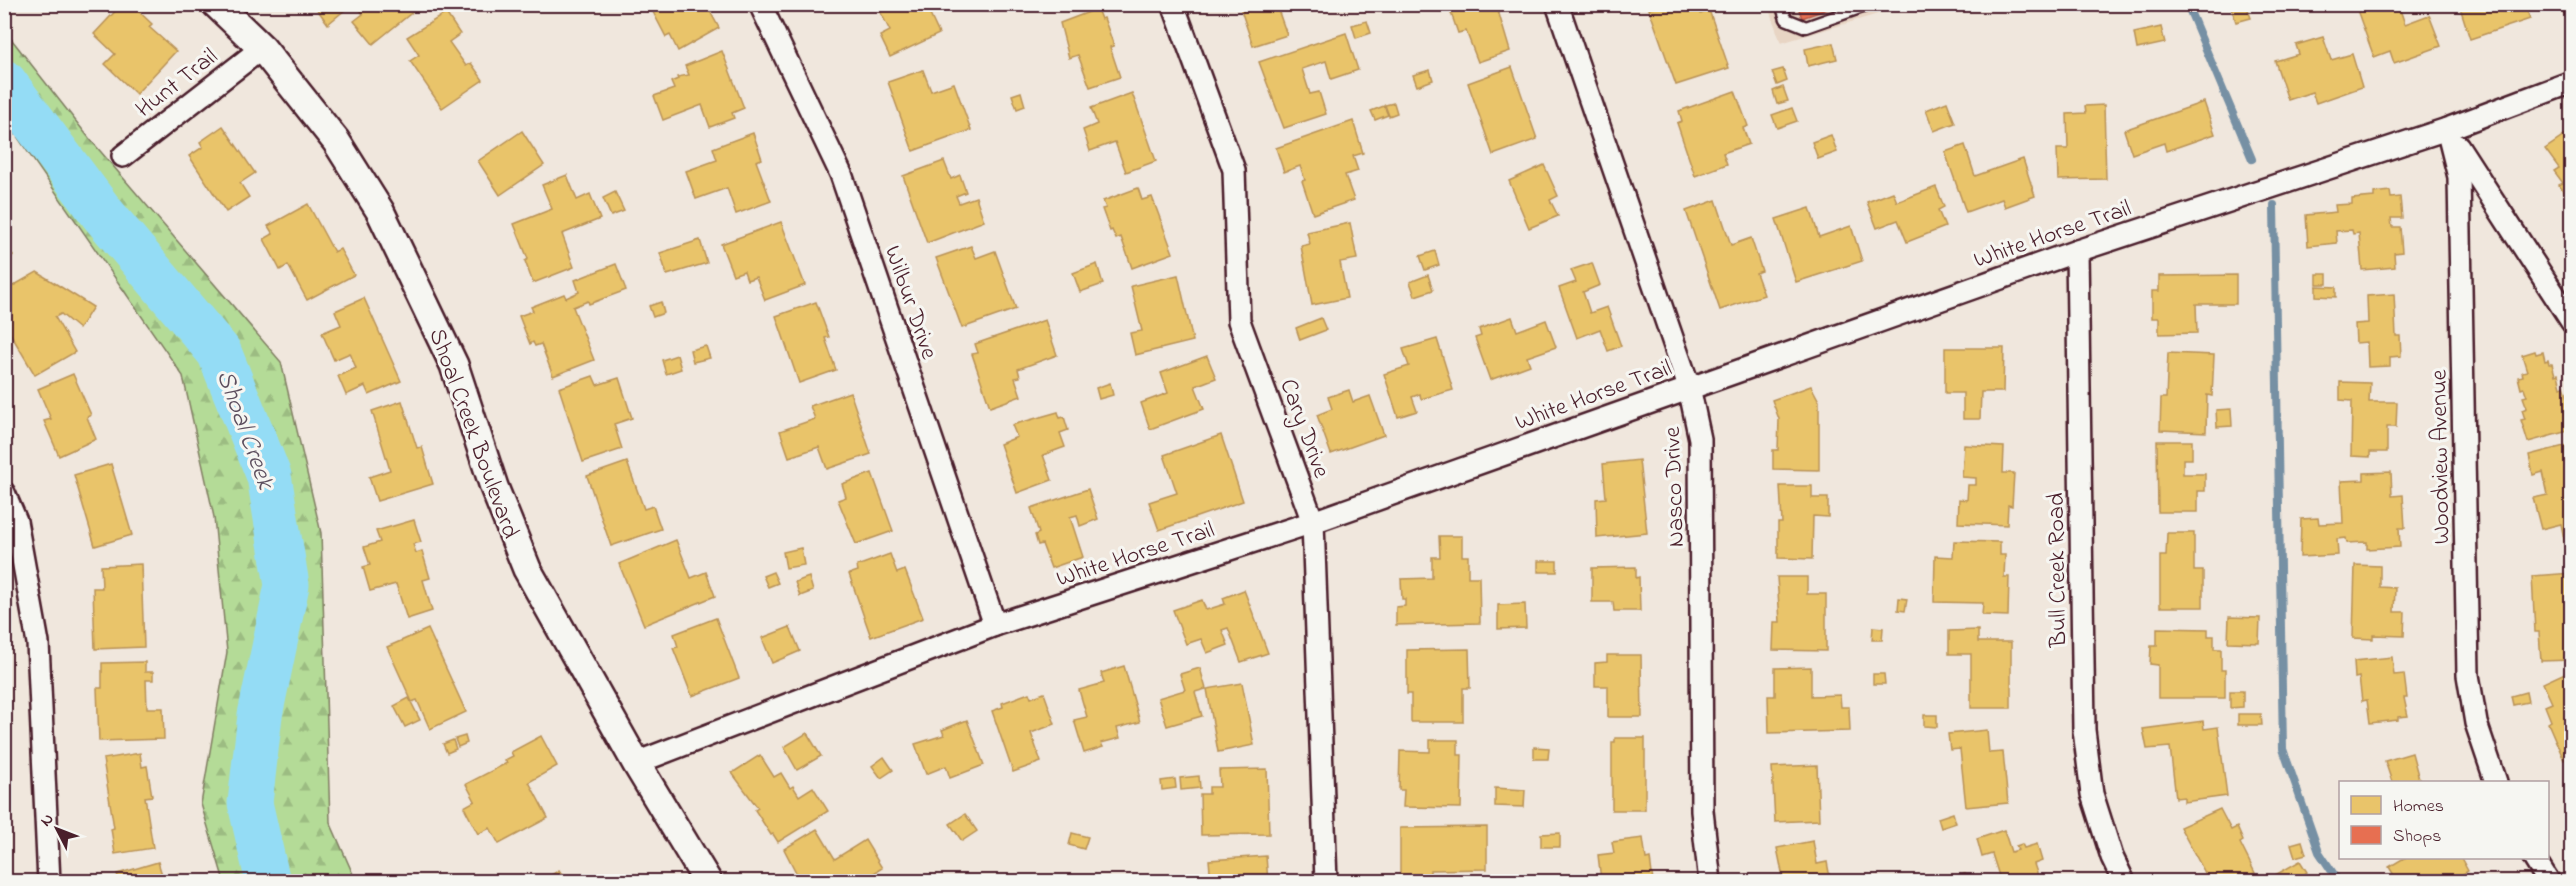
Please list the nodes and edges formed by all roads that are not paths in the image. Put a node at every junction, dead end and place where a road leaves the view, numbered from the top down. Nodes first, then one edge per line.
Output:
1 (216, 4) edge
2 (760, 4) edge
3 (1173, 4) edge
4 (1557, 4) edge
5 (1781, 4) edge
6 (1863, 6) edge
7 (262, 48) junction
8 (2571, 82) edge
9 (2447, 129) junction
10 (123, 156) dead end
11 (2077, 251) junction
12 (2571, 322) edge
13 (1689, 387) junction
14 (4, 493) edge
15 (1313, 522) junction
16 (995, 625) junction
17 (636, 763) junction
18 (2495, 781) edge
19 (2535, 859) edge
20 (49, 882) edge
21 (708, 882) edge
22 (1326, 882) edge
23 (1710, 882) edge
24 (2124, 882) edge
25 (2549, 882) edge

1 - 7 street, Shoal Creek Boulevard
2 - 16 street, Wilbur Drive
3 - 15 street, Cary Drive
4 - 13 street, Nasco Drive
5 - 6 lane
7 - 10 street, Hunt Trail
7 - 17 street, Shoal Creek Boulevard
8 - 9 street, White Horse Trail
9 - 11 street, White Horse Trail
9 - 12 street
9 - 18 street, Woodview Avenue
11 - 13 street, White Horse Trail
11 - 24 street, Bull Creek Road
13 - 15 street, White Horse Trail
13 - 23 street, Nasco Drive
14 - 20 street
15 - 16 street, White Horse Trail
15 - 22 street, Cary Drive
16 - 17 street, White Horse Trail
17 - 21 street, Shoal Creek Boulevard
19 - 25 street

